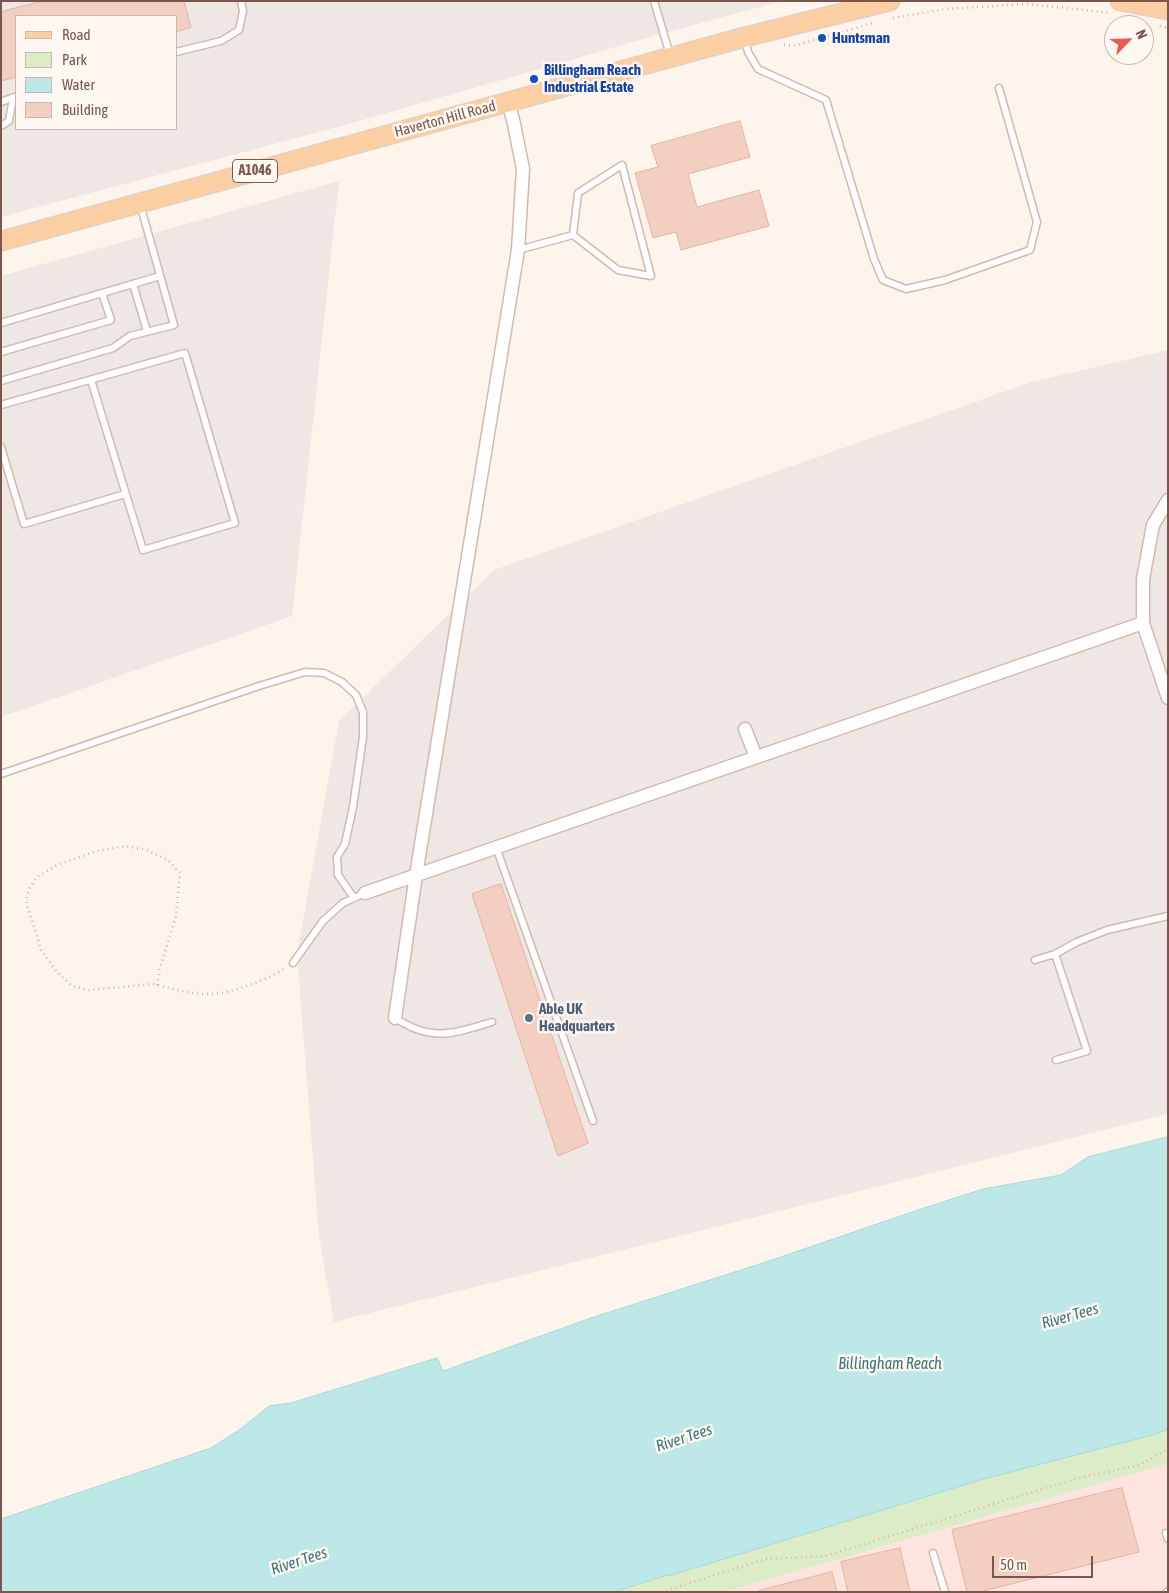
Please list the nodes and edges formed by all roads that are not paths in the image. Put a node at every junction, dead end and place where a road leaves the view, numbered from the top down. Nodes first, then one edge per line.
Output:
1 (241, 1) edge
2 (654, 1) edge
3 (1120, 8) edge
4 (890, 10) edge
5 (1164, 18) edge
6 (745, 37) junction
7 (178, 51) edge
8 (670, 57) junction
9 (999, 88) dead end
10 (15, 97) edge
11 (508, 101) junction
12 (1, 102) edge
13 (1, 126) edge
14 (140, 203) junction
15 (573, 235) junction
16 (1, 241) edge
17 (518, 250) junction
18 (160, 276) junction
19 (133, 284) junction
20 (102, 293) junction
21 (1, 324) edge
22 (147, 331) junction
23 (1, 352) edge
24 (91, 380) junction
25 (1, 381) edge
26 (1, 406) edge
27 (1, 447) edge
28 (125, 494) junction
29 (1168, 500) edge
30 (1143, 623) junction
31 (1168, 698) edge
32 (745, 729) dead end
33 (756, 757) junction
34 (1, 774) edge
35 (422, 840) junction
36 (496, 847) junction
37 (439, 867) junction
38 (416, 875) junction
39 (359, 895) junction
40 (1168, 916) edge
41 (1055, 954) junction
42 (1035, 960) dead end
43 (293, 963) road end
44 (395, 1018) joint
45 (492, 1022) dead end
46 (1056, 1060) dead end
47 (593, 1121) dead end
48 (933, 1553) dead end
49 (945, 1592) edge

1 - 7 lane
2 - 8 lane
3 - 5 main road
4 - 6 main road, Haverton Hill Road / A1046
6 - 8 main road, Haverton Hill Road / A1046
6 - 9 lane
8 - 11 main road, Haverton Hill Road / A1046
10 - 12 lane
10 - 13 lane
11 - 14 main road, Haverton Hill Road / A1046
11 - 17 street
14 - 16 main road, Haverton Hill Road / A1046
14 - 18 lane
15 - 15 lane
15 - 17 lane
17 - 35 street
18 - 19 lane
18 - 22 lane
19 - 20 lane
19 - 22 lane
20 - 21 lane
20 - 23 lane
22 - 25 lane
24 - 26 lane
24 - 28 lane
24 - 28 lane
27 - 28 lane
29 - 30 street
30 - 31 street
30 - 33 street
32 - 33 street
33 - 36 street
34 - 39 lane
35 - 37 street
35 - 38 street
36 - 37 street
36 - 47 lane
37 - 38 street
38 - 39 street
38 - 44 street
39 - 43 lane
40 - 41 lane
41 - 42 lane
41 - 46 lane
44 - 45 lane
48 - 49 lane

